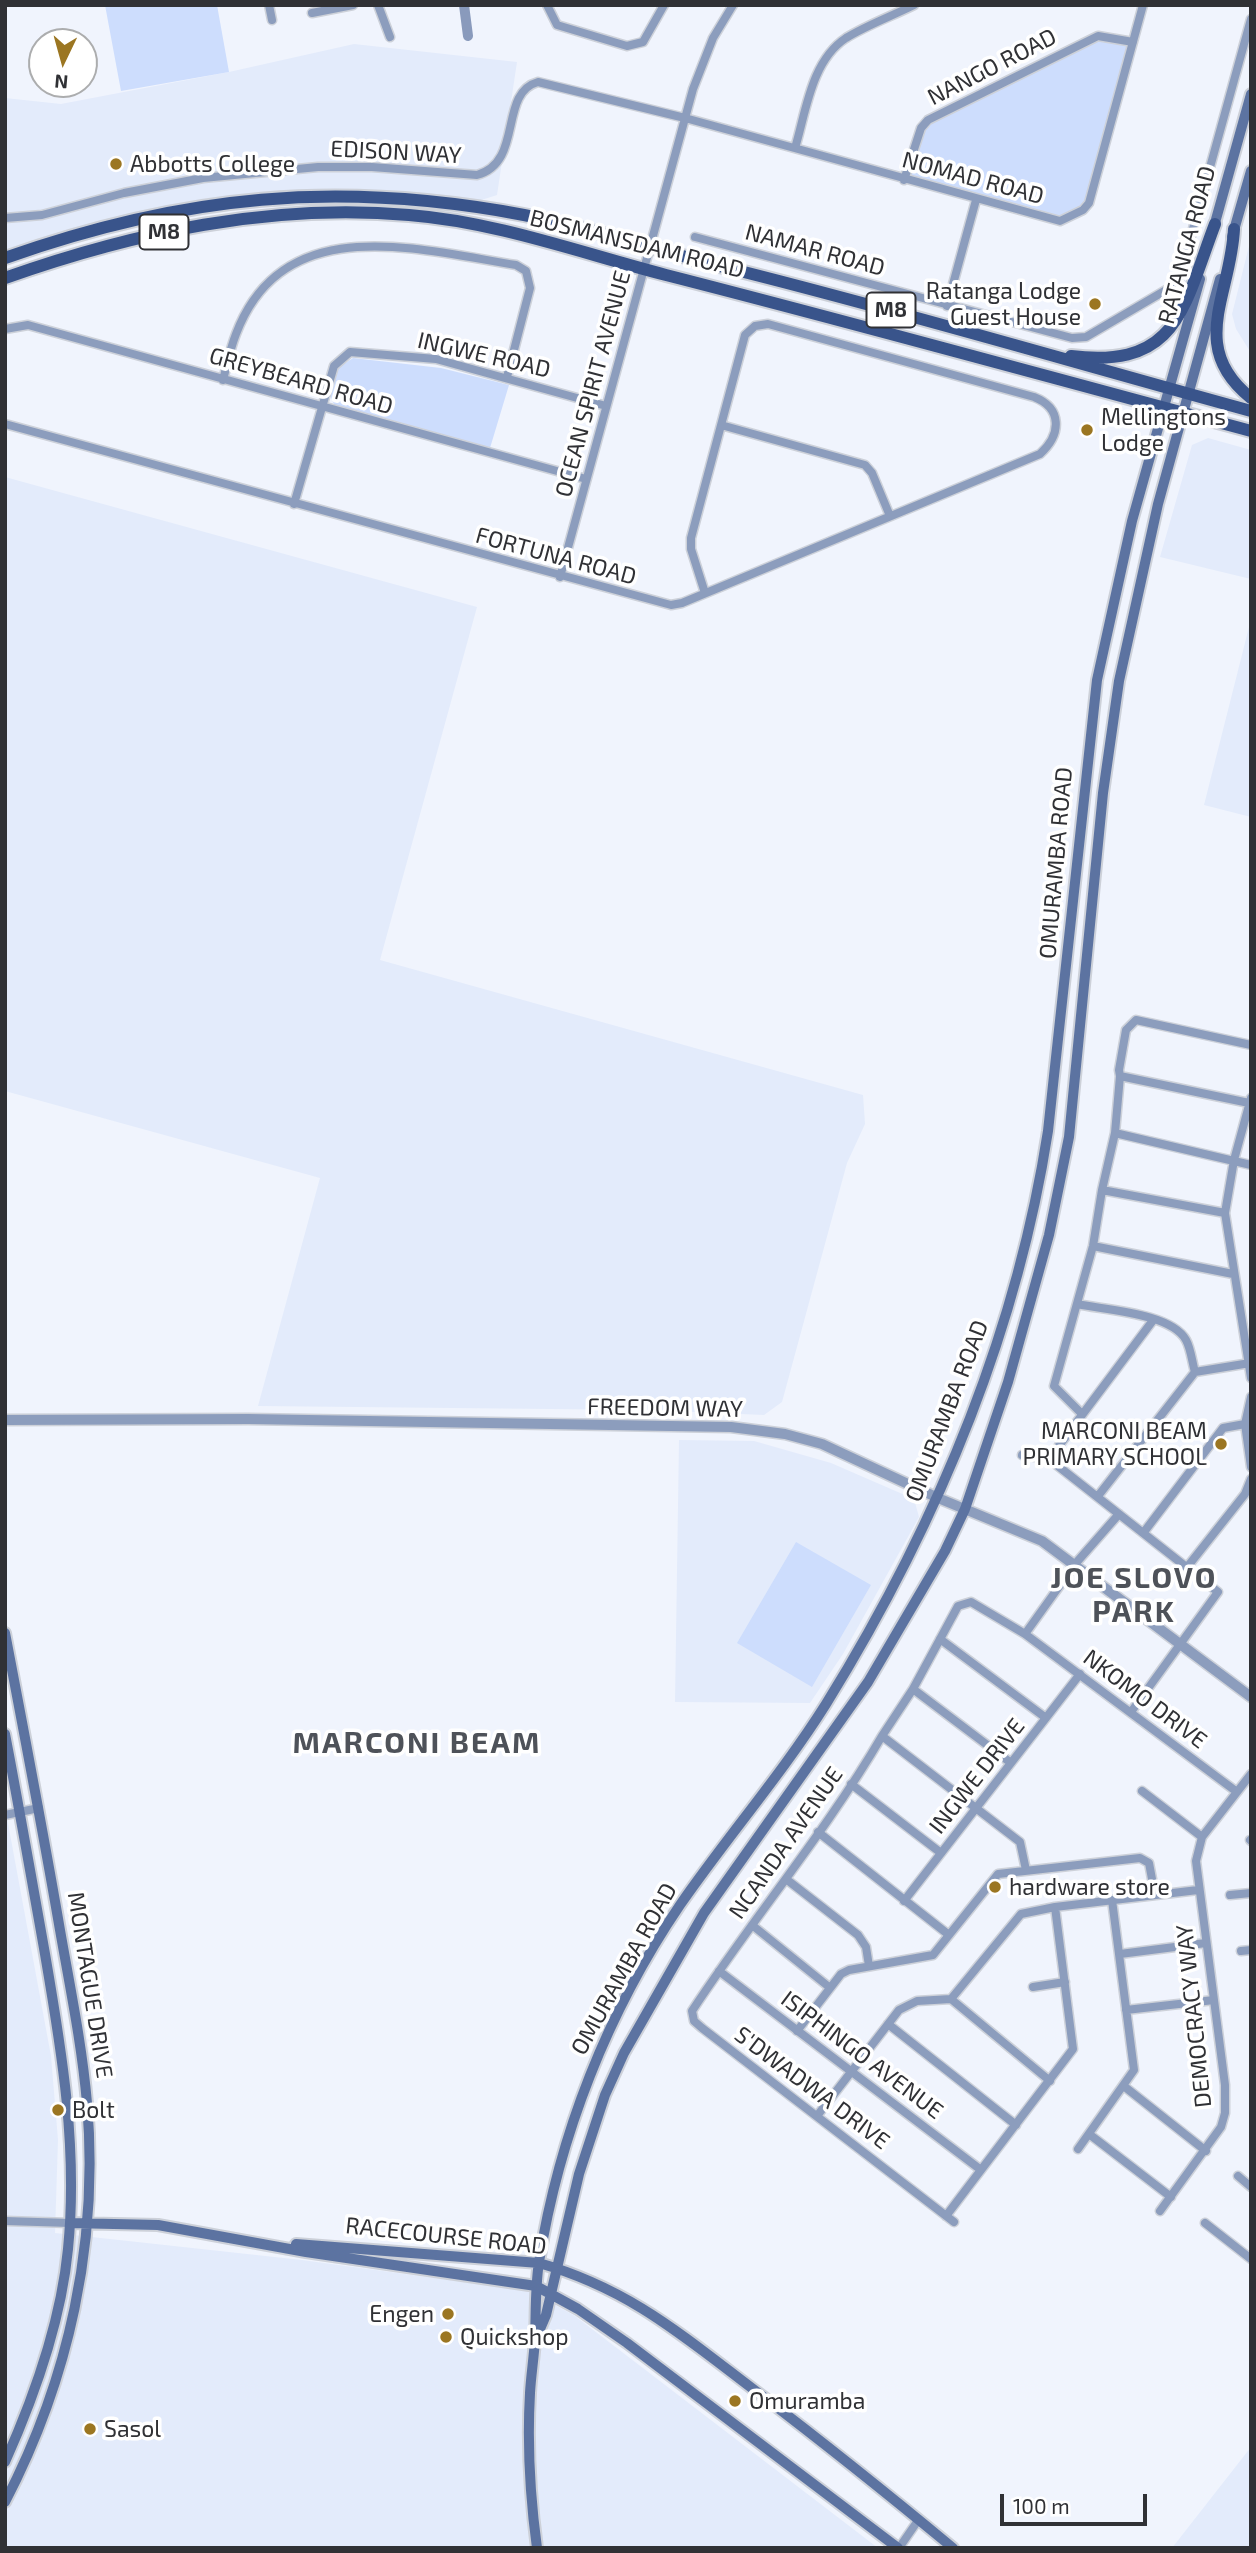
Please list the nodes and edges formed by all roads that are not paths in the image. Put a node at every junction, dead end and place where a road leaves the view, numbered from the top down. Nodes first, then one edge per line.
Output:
1 (269, 5) edge
2 (353, 5) edge
3 (378, 5) edge
4 (547, 5) edge
5 (664, 5) edge
6 (733, 5) edge
7 (914, 5) edge
8 (1143, 5) edge
9 (313, 13) dead end
10 (1251, 19) edge
11 (272, 20) dead end
12 (390, 37) dead end
13 (1133, 42) junction
14 (1251, 94) edge
15 (685, 118) junction
16 (795, 148) junction
17 (1251, 171) edge
18 (904, 180) junction
19 (976, 200) junction
20 (5, 218) edge
21 (1215, 224) junction
22 (1234, 229) junction
23 (695, 237) dead end
24 (650, 247) junction
25 (5, 258) edge
26 (644, 269) junction
27 (5, 278) edge
28 (947, 306) junction
29 (5, 328) edge
30 (1036, 352) junction
31 (506, 377) junction
32 (223, 380) junction
33 (1170, 389) junction
34 (1188, 394) junction
35 (1251, 398) edge
36 (606, 406) junction
37 (323, 408) junction
38 (1166, 408) junction
39 (1251, 411) edge
40 (1183, 413) junction
41 (5, 424) edge
42 (721, 425) junction
43 (1251, 431) edge
44 (586, 479) junction
45 (294, 505) junction
46 (890, 516) junction
47 (560, 577) junction
48 (705, 593) junction
49 (1251, 1045) edge
50 (1120, 1076) junction
51 (1250, 1101) edge
52 (1115, 1133) junction
53 (1234, 1160) junction
54 (1251, 1165) edge
55 (1102, 1190) junction
56 (1225, 1213) junction
57 (1093, 1246) junction
58 (1233, 1274) junction
59 (1077, 1304) junction
60 (1154, 1319) junction
61 (1250, 1363) edge
62 (1195, 1372) junction
63 (1251, 1378) edge
64 (1251, 1397) edge
65 (1082, 1414) junction
66 (5, 1420) edge
67 (1245, 1424) junction
68 (1022, 1455) dead end
69 (1049, 1459) junction
70 (1251, 1467) edge
71 (1251, 1479) edge
72 (1098, 1496) junction
73 (938, 1498) junction
74 (965, 1509) junction
75 (1119, 1514) junction
76 (1144, 1532) junction
77 (1076, 1563) junction
78 (1188, 1566) junction
79 (958, 1606) joint
80 (5, 1633) edge
81 (1025, 1634) junction
82 (940, 1639) junction
83 (1180, 1645) junction
84 (1080, 1674) junction
85 (913, 1689) junction
86 (1251, 1697) edge
87 (1131, 1712) junction
88 (1046, 1718) junction
89 (5, 1734) edge
90 (881, 1736) junction
91 (1011, 1763) junction
92 (1251, 1774) edge
93 (851, 1784) junction
94 (1142, 1791) dead end
95 (1237, 1792) junction
96 (40, 1808) junction
97 (975, 1809) junction
98 (20, 1812) junction
99 (5, 1815) edge
100 (818, 1832) junction
101 (1202, 1837) junction
102 (941, 1853) junction
103 (1026, 1870) junction
104 (786, 1879) junction
105 (1198, 1889) junction
106 (1251, 1893) edge
107 (1155, 1895) junction
108 (1230, 1895) dead end
109 (1112, 1900) junction
110 (904, 1901) junction
111 (1055, 1907) junction
112 (752, 1925) junction
113 (949, 1935) junction
114 (1206, 1943) junction
115 (1120, 1954) junction
116 (869, 1966) junction
117 (719, 1970) junction
118 (1065, 1982) junction
119 (829, 1987) junction
120 (1033, 1987) dead end
121 (951, 1999) junction
122 (1214, 2000) junction
123 (1126, 2010) junction
124 (888, 2024) junction
125 (797, 2031) junction
126 (853, 2071) junction
127 (1050, 2081) junction
128 (1125, 2087) junction
129 (817, 2116) junction
130 (1016, 2125) junction
131 (1089, 2134) junction
132 (1078, 2149) dead end
133 (1206, 2151) junction
134 (981, 2170) junction
135 (1238, 2176) dead end
136 (1251, 2187) edge
137 (1171, 2197) junction
138 (1160, 2211) dead end
139 (946, 2216) junction
140 (5, 2221) edge
141 (87, 2222) junction
142 (954, 2222) dead end
143 (69, 2223) junction
144 (1205, 2223) dead end
145 (223, 2236) junction
146 (1251, 2259) edge
147 (539, 2263) junction
148 (557, 2269) junction
149 (536, 2286) junction
150 (551, 2292) junction
151 (535, 2341) junction
152 (5, 2462) edge
153 (5, 2502) edge
154 (919, 2519) junction
155 (537, 2548) edge
156 (898, 2548) edge
157 (953, 2548) edge

1 - 11 street
2 - 9 street
3 - 12 street
4 - 5 street
6 - 15 street, OCEAN SPIRIT AVENUE
7 - 16 street
8 - 13 street, NOMAD ROAD
10 - 28 street, NAMAR ROAD
13 - 18 street, NANGO ROAD
13 - 19 street, NOMAD ROAD
14 - 21 main road, RATANGA ROAD
15 - 16 street, NOMAD ROAD
15 - 20 street, EDISON WAY
15 - 24 street, OCEAN SPIRIT AVENUE
16 - 18 street, NOMAD ROAD
17 - 22 main road, RATANGA ROAD
18 - 19 street, NOMAD ROAD
19 - 28 street
21 - 30 main road
21 - 33 main road, RATANGA ROAD
22 - 34 main road, RATANGA ROAD
22 - 35 main road
23 - 28 street, NAMAR ROAD
24 - 25 main road, BOSMANSDAM ROAD / M8
24 - 26 street, OCEAN SPIRIT AVENUE
24 - 30 main road, BOSMANSDAM ROAD / M8
26 - 27 main road, BOSMANSDAM ROAD / M8
26 - 36 street, OCEAN SPIRIT AVENUE
26 - 38 main road, BOSMANSDAM ROAD / M8
29 - 32 street, GREYBEARD ROAD
30 - 33 main road, BOSMANSDAM ROAD / M8
31 - 32 street
31 - 36 street, INGWE ROAD
31 - 37 street, INGWE ROAD
32 - 37 street, GREYBEARD ROAD
33 - 34 main road, BOSMANSDAM ROAD / M8
33 - 38 main road, RATANGA ROAD
34 - 39 main road, BOSMANSDAM ROAD / M8
34 - 40 main road, RATANGA ROAD
36 - 44 street, OCEAN SPIRIT AVENUE
37 - 44 street, GREYBEARD ROAD
37 - 45 street, INGWE ROAD
38 - 40 main road, BOSMANSDAM ROAD / M8
38 - 73 main road, OMURAMBA ROAD
40 - 43 main road, BOSMANSDAM ROAD / M8
40 - 74 main road, OMURAMBA ROAD
41 - 45 street, FORTUNA ROAD
42 - 46 street
42 - 46 street, FORTUNA ROAD
42 - 48 street
44 - 47 street, OCEAN SPIRIT AVENUE
45 - 47 street, FORTUNA ROAD
46 - 48 street, FORTUNA ROAD
47 - 48 street, FORTUNA ROAD
49 - 50 street
50 - 51 street
50 - 52 street
51 - 53 street
52 - 53 street
52 - 55 street
53 - 54 street
53 - 56 street
55 - 56 street
55 - 57 street
56 - 58 street
57 - 58 street
57 - 59 street
58 - 61 street
59 - 60 street
59 - 65 street
60 - 62 street
60 - 65 street
61 - 62 street
61 - 63 street
62 - 72 street
64 - 67 street
65 - 69 street
66 - 73 street, FREEDOM WAY
67 - 70 street
67 - 76 street
68 - 69 street
69 - 72 street
71 - 78 street
72 - 75 street
73 - 74 street, FREEDOM WAY
73 - 147 main road, OMURAMBA ROAD
74 - 77 street, FREEDOM WAY
74 - 148 main road, OMURAMBA ROAD
75 - 76 street
75 - 77 street
76 - 78 street
77 - 81 street
77 - 83 street, FREEDOM WAY
78 - 83 street
79 - 81 street, NKOMO DRIVE
79 - 82 street, NCANDA AVENUE
80 - 96 main road, MONTAGUE DRIVE
81 - 84 street, NKOMO DRIVE
82 - 85 street, NCANDA AVENUE
82 - 88 street
83 - 86 street, FREEDOM WAY
83 - 87 street
84 - 87 street, NKOMO DRIVE
84 - 88 street, INGWE DRIVE
85 - 90 street, NCANDA AVENUE
85 - 91 street
87 - 95 street, NKOMO DRIVE
88 - 91 street, INGWE DRIVE
89 - 98 main road, MONTAGUE DRIVE
90 - 93 street, NCANDA AVENUE
90 - 97 street
91 - 97 street, INGWE DRIVE
92 - 95 street, DEMOCRACY WAY
93 - 100 street, NCANDA AVENUE
93 - 102 street
94 - 101 street
95 - 101 street, DEMOCRACY WAY
96 - 98 street
96 - 141 main road, MONTAGUE DRIVE
97 - 102 street, INGWE DRIVE
97 - 103 street
98 - 99 street
98 - 143 main road, MONTAGUE DRIVE
100 - 104 street, NCANDA AVENUE
100 - 110 street
101 - 105 street, DEMOCRACY WAY
102 - 110 street, INGWE DRIVE
103 - 107 street
103 - 113 street
104 - 112 street, NCANDA AVENUE
104 - 116 street
105 - 107 street
105 - 114 street, DEMOCRACY WAY
106 - 108 street
107 - 109 street
109 - 111 street
109 - 115 street
110 - 113 street
111 - 118 street
111 - 121 street
112 - 117 street, NCANDA AVENUE
112 - 119 street
113 - 116 street
114 - 115 street
114 - 122 street, DEMOCRACY WAY
115 - 123 street
116 - 119 street
117 - 125 street, ISIPHINGO AVENUE
117 - 129 street, S'DWADWA DRIVE
118 - 120 street
118 - 127 street
119 - 125 street
121 - 124 street
121 - 127 street
122 - 123 street
122 - 133 street, DEMOCRACY WAY
123 - 128 street
124 - 126 street
124 - 130 street
125 - 126 street, ISIPHINGO AVENUE
126 - 129 street
126 - 134 street, ISIPHINGO AVENUE
127 - 130 street
128 - 131 street
128 - 133 street
129 - 139 street, S'DWADWA DRIVE
130 - 134 street
131 - 132 street
131 - 137 street
133 - 137 street, DEMOCRACY WAY
134 - 139 street
135 - 136 street
137 - 138 street, DEMOCRACY WAY
139 - 142 street, S'DWADWA DRIVE
140 - 143 street
141 - 143 main road, RACECOURSE ROAD
141 - 145 main road, RACECOURSE ROAD
141 - 153 main road, MONTAGUE DRIVE
143 - 152 main road, MONTAGUE DRIVE
144 - 146 street
145 - 147 main road, RACECOURSE ROAD
145 - 149 main road, RACECOURSE ROAD
147 - 148 main road, RACECOURSE ROAD
147 - 149 main road, OMURAMBA ROAD
148 - 150 main road, OMURAMBA ROAD
148 - 154 main road, RACECOURSE ROAD
149 - 150 main road, RACECOURSE ROAD
149 - 151 main road, OMURAMBA ROAD
150 - 151 main road, OMURAMBA ROAD
150 - 156 main road, RACECOURSE ROAD
151 - 155 main road, OMURAMBA ROAD
154 - 156 street
154 - 157 main road, RACECOURSE ROAD

